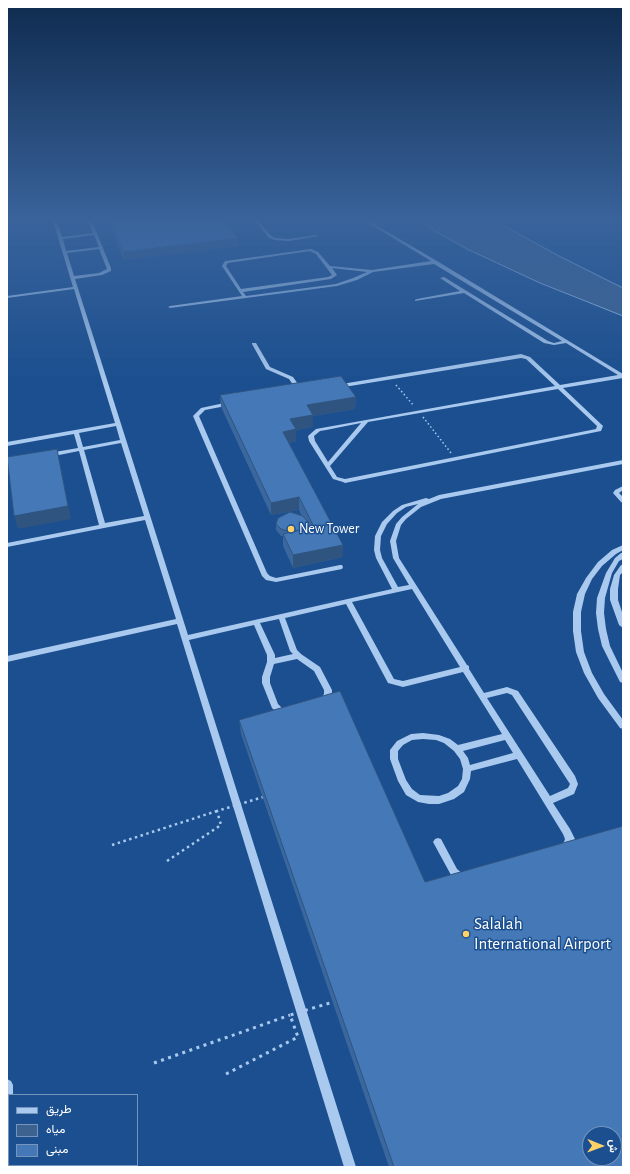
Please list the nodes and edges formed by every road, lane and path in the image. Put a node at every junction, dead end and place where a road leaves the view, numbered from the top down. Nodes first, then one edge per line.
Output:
1 (87, 276) edge
2 (231, 276) edge
3 (333, 276) edge
4 (362, 276) edge
5 (458, 276) edge
6 (72, 278) joint
7 (442, 278) dead end
8 (76, 288) junction
9 (240, 290) junction
10 (464, 292) junction
11 (7, 297) edge
12 (244, 297) junction
13 (417, 300) dead end
14 (170, 308) dead end
15 (566, 342) junction
16 (254, 344) dead end
17 (623, 376) edge
18 (559, 387) junction
19 (331, 388) edge
20 (309, 391) edge
21 (301, 392) junction
22 (294, 394) edge
23 (233, 404) edge
24 (366, 421) junction
25 (119, 424) junction
26 (76, 432) junction
27 (124, 441) junction
28 (7, 444) edge
29 (81, 449) junction
30 (44, 456) edge
31 (623, 462) edge
32 (327, 466) junction
33 (623, 488) edge
34 (440, 498) junction
35 (623, 501) edge
36 (148, 517) junction
37 (102, 526) junction
38 (7, 545) edge
39 (623, 547) edge
40 (623, 555) edge
41 (340, 567) dead end
42 (623, 567) edge
43 (609, 573) junction
44 (617, 575) junction
45 (414, 586) junction
46 (396, 590) junction
47 (348, 601) junction
48 (280, 616) junction
49 (179, 621) junction
50 (256, 622) junction
51 (623, 625) edge
52 (185, 638) junction
53 (298, 656) junction
54 (7, 659) edge
55 (271, 662) junction
56 (466, 668) junction
57 (623, 680) edge
58 (483, 696) junction
59 (314, 705) edge
60 (299, 709) edge
61 (623, 726) edge
62 (508, 736) junction
63 (457, 749) junction
64 (520, 755) junction
65 (467, 769) junction
66 (263, 797) edge
67 (548, 801) junction
68 (217, 811) junction
69 (438, 842) dead end
70 (112, 845) dead end
71 (555, 851) edge
72 (168, 861) dead end
73 (468, 877) edge
74 (333, 1002) edge
75 (290, 1015) junction
76 (154, 1063) dead end
77 (226, 1074) dead end
78 (7, 1085) edge
79 (8, 1100) edge
80 (350, 1167) edge

1 - 6 street
2 - 9 street
3 - 9 street
4 - 12 street
5 - 15 street
6 - 8 street
7 - 10 street
8 - 11 street
8 - 25 street
9 - 12 street
10 - 13 street
10 - 15 street
12 - 14 street
15 - 17 street
16 - 21 street
17 - 18 street
18 - 19 street
18 - 24 street
18 - 32 street
20 - 21 street
21 - 22 street
23 - 41 street
24 - 32 street
24 - 32 street
25 - 26 street
25 - 27 street
26 - 28 street
26 - 29 street
27 - 29 street
27 - 36 street
29 - 30 street
29 - 37 street
31 - 34 street
33 - 35 street
34 - 45 street
34 - 46 street
36 - 37 street
36 - 49 street
37 - 38 street
39 - 61 street
40 - 43 street
42 - 44 street
43 - 44 street
43 - 57 street
44 - 51 street
45 - 46 street
45 - 56 street
46 - 47 street
47 - 48 street
47 - 56 street
48 - 50 street
48 - 53 street
49 - 52 street
49 - 54 street
50 - 52 street
50 - 55 street
52 - 80 street
53 - 55 street
53 - 59 street
55 - 60 street
56 - 58 street
58 - 62 street
58 - 67 street
62 - 63 street
62 - 64 street
63 - 65 street
63 - 65 street
64 - 65 street
64 - 67 street
66 - 68 path, bridge
67 - 71 street
68 - 70 path
68 - 72 path, bridge
69 - 73 street
74 - 75 path, bridge
75 - 76 path
75 - 77 path, bridge
78 - 79 street

